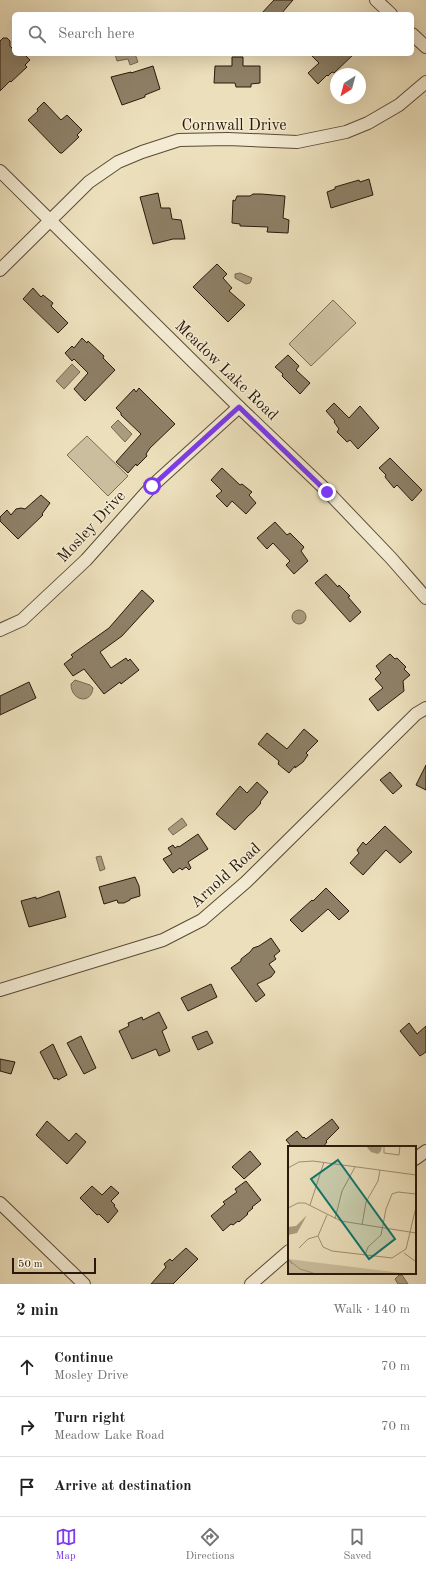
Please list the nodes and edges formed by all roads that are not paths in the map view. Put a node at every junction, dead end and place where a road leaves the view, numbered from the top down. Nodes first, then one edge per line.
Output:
1 (376, 0) edge
2 (389, 12) edge
3 (414, 36) edge
4 (426, 47) edge
5 (426, 82) edge
6 (0, 171) edge
7 (49, 221) junction
8 (0, 270) edge
9 (239, 407) junction
10 (426, 598) edge
11 (0, 630) edge
12 (426, 708) edge
13 (0, 990) edge
14 (426, 1151) edge
15 (416, 1158) edge
16 (0, 1203) edge
17 (288, 1252) edge
18 (84, 1284) edge
19 (251, 1284) edge

1 - 2 street
3 - 4 street
5 - 7 street, Cornwall Drive
6 - 7 street, Meadow Lake Road
7 - 8 street, Cornwall Drive
7 - 9 street, Meadow Lake Road
9 - 10 street, Meadow Lake Road
9 - 11 street, Mosley Drive
12 - 13 street, Arnold Road
14 - 15 street
16 - 18 street
17 - 19 street

